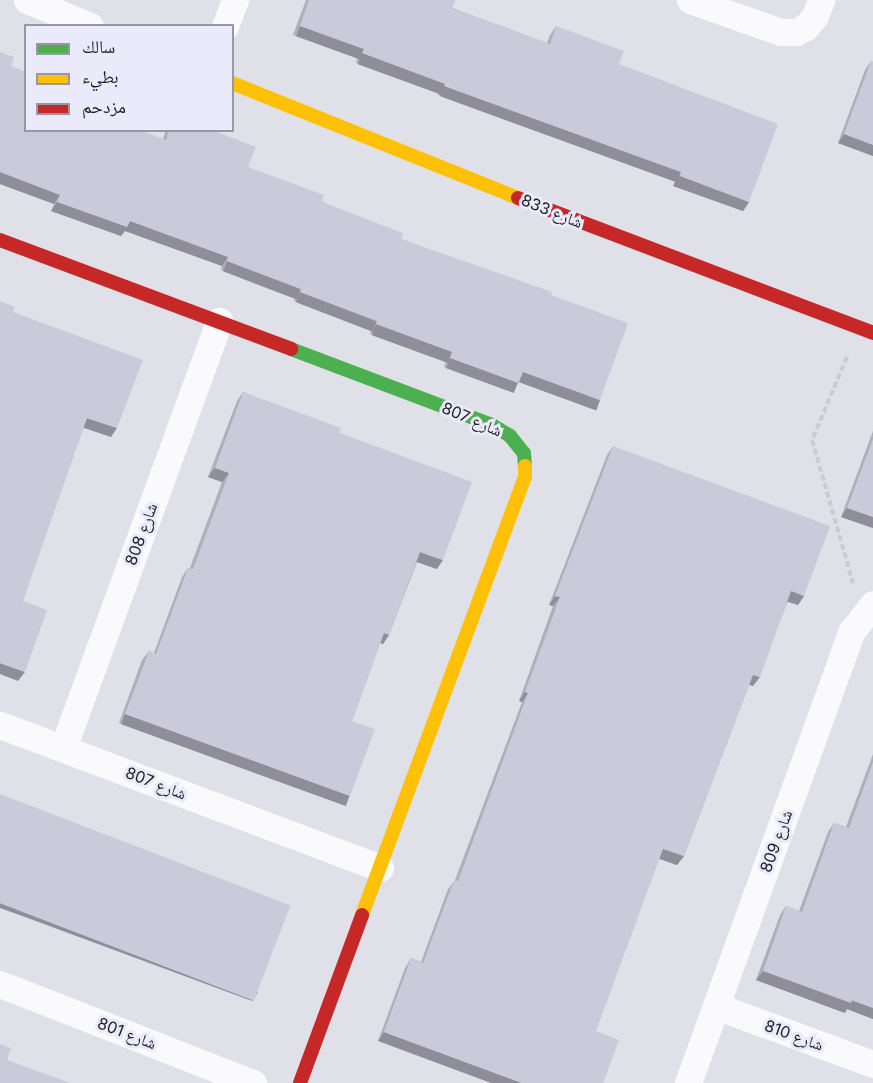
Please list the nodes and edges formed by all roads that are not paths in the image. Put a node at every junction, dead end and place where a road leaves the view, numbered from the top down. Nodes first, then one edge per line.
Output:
1 (27, 0) edge
2 (235, 0) edge
3 (690, 0) edge
4 (821, 0) edge
5 (85, 24) edge
6 (226, 24) edge
7 (234, 84) edge
8 (0, 240) edge
9 (219, 321) junction
10 (873, 333) edge
11 (868, 610) edge
12 (0, 724) edge
13 (63, 748) junction
14 (380, 868) junction
15 (0, 984) edge
16 (716, 1006) junction
17 (873, 1064) edge
18 (253, 1083) edge
19 (300, 1083) edge
20 (688, 1083) edge

1 - 5 street
2 - 6 street
3 - 4 street
7 - 10 street, شارع 833
8 - 9 street, شارع 807
9 - 13 street, شارع 808
9 - 14 street, شارع 807
11 - 16 street, شارع 809
12 - 13 street, شارع 807
13 - 14 street, شارع 807
14 - 19 street, شارع 807
15 - 18 street, شارع 801
16 - 17 street, شارع 810
16 - 20 street, شارع 809

